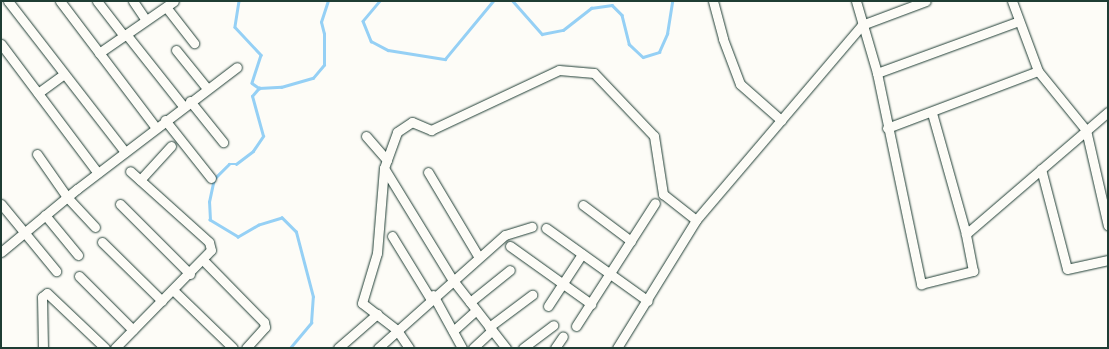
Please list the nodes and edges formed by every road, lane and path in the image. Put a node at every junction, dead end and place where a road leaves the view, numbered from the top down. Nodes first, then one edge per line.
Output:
1 (8, 1) edge
2 (60, 1) edge
3 (97, 1) edge
4 (133, 1) edge
5 (174, 1) edge
6 (713, 1) edge
7 (856, 1) edge
8 (926, 1) edge
9 (1012, 1) edge
10 (166, 7) junction
11 (146, 20) junction
12 (1019, 21) junction
13 (862, 25) junction
14 (125, 35) junction
15 (194, 43) dead end
16 (1, 44) edge
17 (176, 50) dead end
18 (99, 53) junction
19 (237, 67) dead end
20 (1038, 71) junction
21 (877, 73) junction
22 (64, 74) junction
23 (206, 87) junction
24 (38, 93) junction
25 (186, 103) junction
26 (1108, 112) edge
27 (932, 113) junction
28 (165, 120) junction
29 (781, 120) junction
30 (156, 128) junction
31 (887, 128) junction
32 (1086, 130) junction
33 (366, 136) dead end
34 (222, 142) dead end
35 (171, 146) dead end
36 (125, 152) junction
37 (37, 154) dead end
38 (385, 164) junction
39 (1041, 169) junction
40 (130, 171) dead end
41 (428, 172) dead end
42 (98, 173) junction
43 (211, 178) dead end
44 (140, 180) junction
45 (1105, 189) edge
46 (67, 197) junction
47 (655, 203) dead end
48 (1, 204) edge
49 (120, 204) dead end
50 (583, 205) dead end
51 (1106, 207) edge
52 (45, 215) junction
53 (696, 220) junction
54 (1108, 226) edge
55 (95, 227) dead end
56 (532, 227) dead end
57 (546, 228) dead end
58 (24, 233) junction
59 (966, 234) junction
60 (392, 236) dead end
61 (631, 241) junction
62 (102, 242) dead end
63 (510, 246) dead end
64 (1, 252) edge
65 (582, 254) junction
66 (78, 255) dead end
67 (478, 256) junction
68 (203, 260) junction
69 (1108, 260) edge
70 (510, 270) dead end
71 (56, 271) dead end
72 (190, 274) junction
73 (610, 274) junction
74 (79, 276) dead end
75 (452, 279) junction
76 (562, 284) junction
77 (173, 290) junction
78 (532, 295) dead end
79 (432, 297) junction
80 (162, 301) junction
81 (648, 301) junction
82 (470, 302) junction
83 (591, 304) junction
84 (548, 306) dead end
85 (476, 310) junction
86 (377, 314) junction
87 (552, 325) dead end
88 (576, 326) dead end
89 (491, 329) junction
90 (133, 330) junction
91 (397, 330) junction
92 (453, 331) junction
93 (563, 336) dead end
94 (43, 348) edge
95 (105, 348) edge
96 (115, 348) edge
97 (233, 348) edge
98 (246, 348) edge
99 (338, 348) edge
100 (378, 348) edge
101 (409, 348) edge
102 (462, 348) edge
103 (473, 348) edge
104 (506, 348) edge
105 (523, 348) edge
106 (556, 348) edge
107 (617, 348) edge

1 - 22 street
2 - 18 street
3 - 14 street
4 - 11 street
5 - 10 street
6 - 29 street
7 - 13 street
8 - 13 street
9 - 12 street
10 - 11 street
10 - 15 street
11 - 14 street
12 - 20 street
12 - 21 street
13 - 21 street
13 - 29 street
14 - 18 street
14 - 25 street
16 - 24 street
17 - 23 street
18 - 30 street
19 - 23 street
20 - 27 street
20 - 32 street
21 - 31 street
22 - 24 street
22 - 36 street
23 - 25 street
24 - 42 street
25 - 28 street
25 - 34 street
26 - 32 street
27 - 31 street
27 - 59 street
28 - 30 street
28 - 43 street
29 - 53 street
30 - 36 street
31 - 59 street
32 - 39 street
32 - 45 street
33 - 38 street
35 - 44 street
36 - 42 street
37 - 46 street
38 - 53 street
38 - 75 street
38 - 86 street
39 - 59 street
39 - 69 street
40 - 44 street
41 - 67 street
42 - 46 street
44 - 68 street
45 - 51 street
46 - 52 street
46 - 55 street
47 - 61 street
48 - 58 street
49 - 72 street
50 - 61 street
51 - 54 street
52 - 58 street
52 - 66 street
53 - 81 street
56 - 67 street
57 - 65 street
58 - 64 street
58 - 71 street
60 - 79 street
61 - 73 street
62 - 80 street
63 - 76 street
65 - 73 street
65 - 76 street
67 - 75 street
68 - 72 street
68 - 98 street
70 - 82 street
72 - 77 street
73 - 81 street
73 - 83 street
74 - 90 street
75 - 79 street
75 - 82 street
76 - 83 street
76 - 84 street
77 - 80 street
77 - 97 street
78 - 89 street
79 - 91 street
79 - 92 street
80 - 90 street
81 - 107 street
82 - 85 street
83 - 88 street
85 - 89 street
85 - 92 street
86 - 91 street
86 - 99 street
87 - 105 street
89 - 103 street
89 - 104 street
90 - 96 street
91 - 100 street
91 - 101 street
92 - 102 street
93 - 106 street
94 - 95 street

